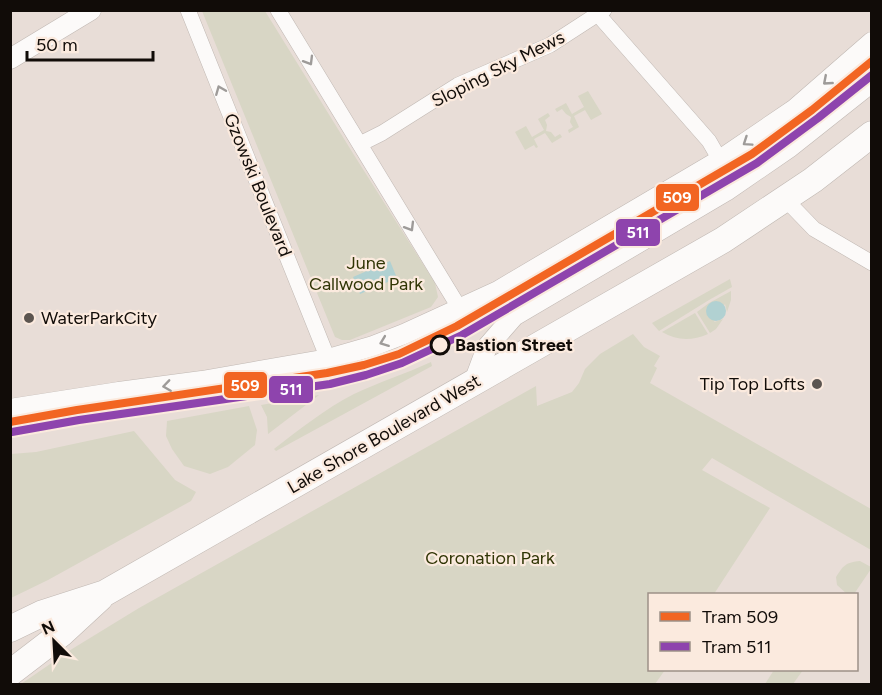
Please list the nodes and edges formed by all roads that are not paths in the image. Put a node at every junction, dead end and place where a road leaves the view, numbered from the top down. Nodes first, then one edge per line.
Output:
1 (91, 10) edge
2 (188, 10) edge
3 (278, 10) edge
4 (599, 12) edge
5 (872, 42) edge
6 (10, 59) edge
7 (872, 82) edge
8 (872, 134) edge
9 (360, 144) junction
10 (720, 160) junction
11 (786, 200) junction
12 (872, 263) edge
13 (460, 309) junction
14 (328, 359) junction
15 (474, 382) junction
16 (10, 409) edge
17 (105, 593) junction
18 (10, 629) edge
19 (10, 673) edge

1 - 6 street
14 -> 2 street, Gzowski Boulevard
3 -> 9 street
4 - 9 street, Sloping Sky Mews
4 - 10 street
5 -> 10 street
7 - 15 street
8 - 11 highway, Lake Shore Boulevard West
9 -> 13 street
10 - 13 street
11 - 12 street
11 - 15 highway, Lake Shore Boulevard West
13 -> 14 street
14 -> 16 street
15 - 17 highway, Lake Shore Boulevard West
17 - 18 highway, Lake Shore Boulevard West
17 - 19 highway, Lake Shore Boulevard West

